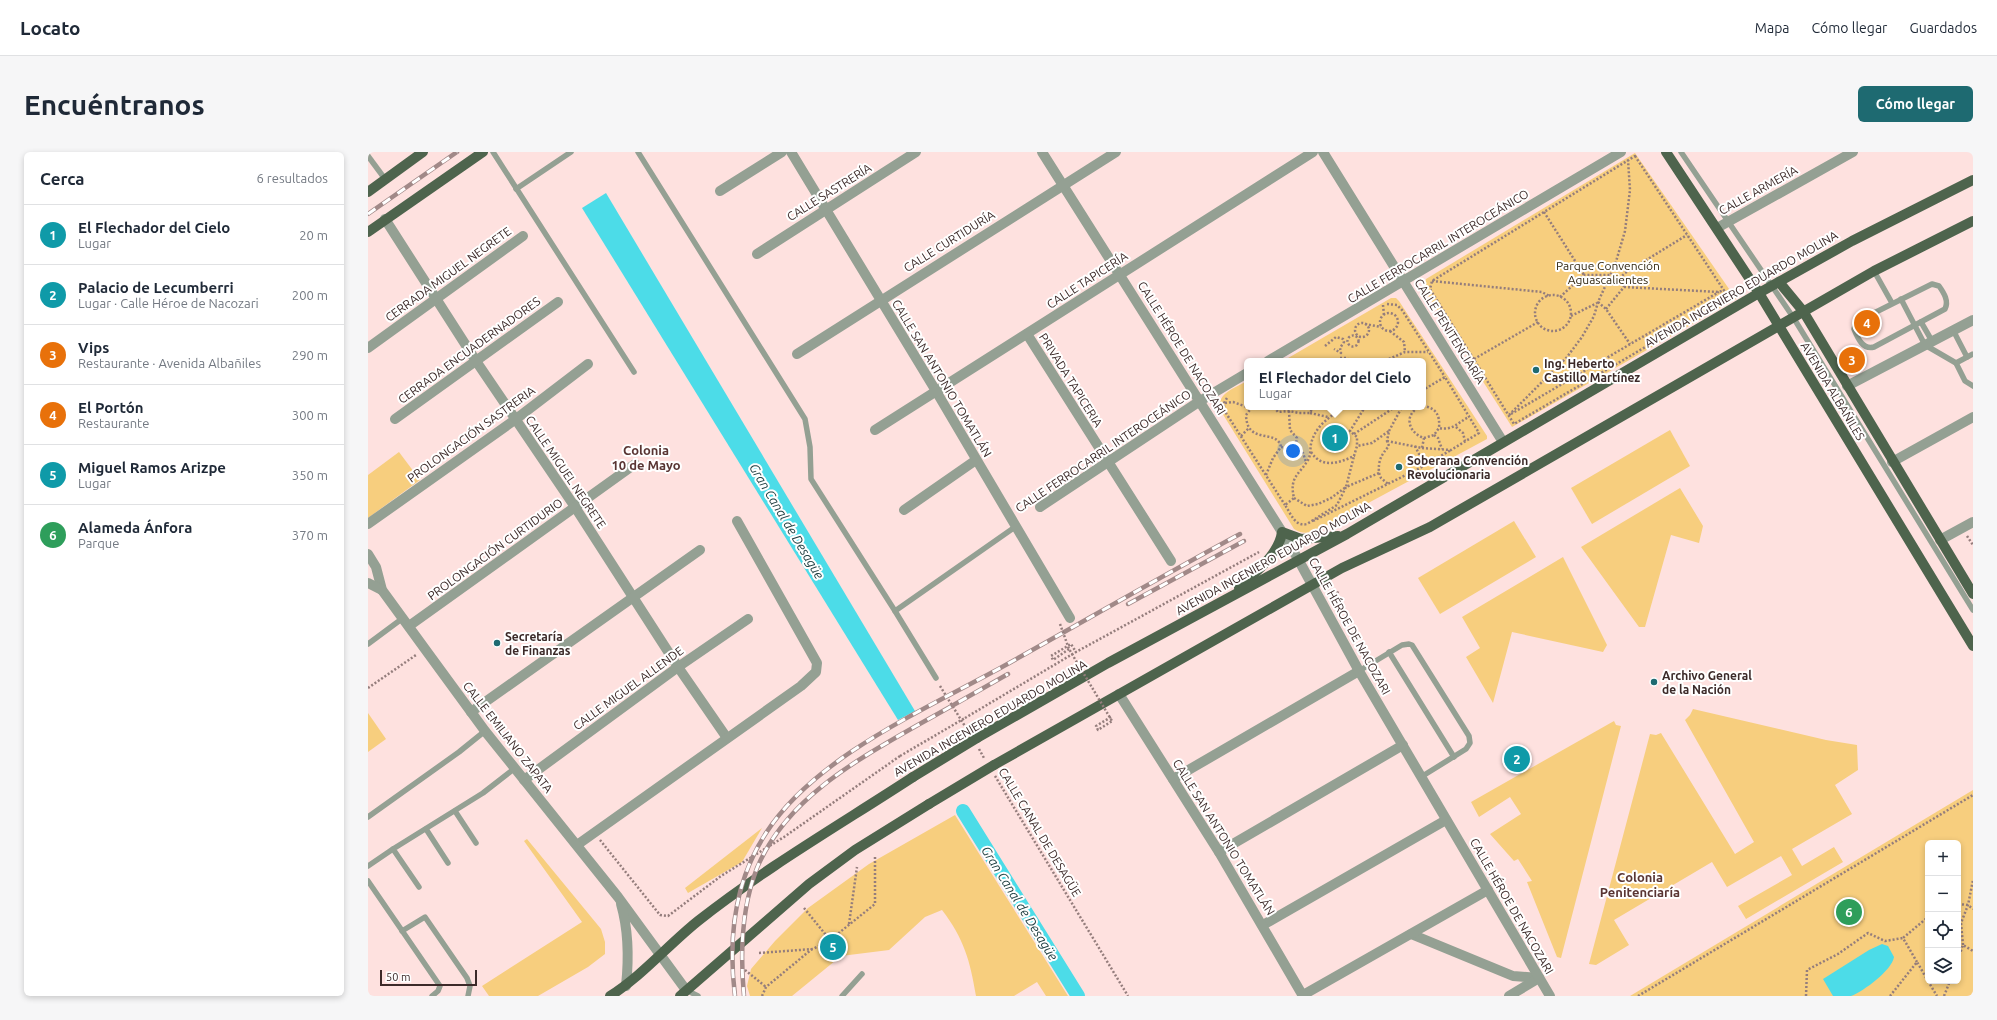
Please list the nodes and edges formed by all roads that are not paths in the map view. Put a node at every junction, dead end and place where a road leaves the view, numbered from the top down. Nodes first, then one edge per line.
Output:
1 (423, 152) edge
2 (483, 152) edge
3 (493, 152) edge
4 (571, 152) edge
5 (638, 152) edge
6 (782, 152) edge
7 (791, 152) edge
8 (916, 152) edge
9 (1042, 152) edge
10 (1116, 152) edge
11 (1313, 152) edge
12 (1324, 152) edge
13 (1621, 152) edge
14 (1666, 152) edge
15 (1681, 152) edge
16 (1853, 152) edge
17 (368, 156) edge
18 (385, 179) junction
19 (1973, 180) edge
20 (1063, 185) junction
21 (516, 189) junction
22 (720, 191) dead end
23 (368, 192) edge
24 (826, 209) junction
25 (385, 219) junction
26 (1973, 221) edge
27 (1728, 222) junction
28 (1718, 228) junction
29 (368, 232) edge
30 (523, 236) dead end
31 (757, 254) dead end
32 (1874, 271) junction
33 (1120, 274) junction
34 (1404, 281) junction
35 (1775, 284) junction
36 (1759, 293) junction
37 (435, 299) junction
38 (880, 299) junction
39 (1901, 299) junction
40 (558, 302) dead end
41 (1892, 303) junction
42 (1803, 311) junction
43 (1793, 317) junction
44 (1973, 320) edge
45 (1921, 322) junction
46 (1914, 325) junction
47 (1777, 326) junction
48 (1953, 330) junction
49 (1027, 334) junction
50 (1928, 343) junction
51 (368, 348) edge
52 (797, 354) dead end
53 (1970, 355) edge
54 (1273, 358) edge
55 (476, 361) junction
56 (1956, 363) junction
57 (588, 364) dead end
58 (634, 372) dead end
59 (1244, 375) edge
60 (1847, 386) junction
61 (1973, 386) edge
62 (936, 391) junction
63 (1200, 401) junction
64 (1973, 417) edge
65 (395, 419) dead end
66 (516, 419) junction
67 (875, 430) dead end
68 (1503, 442) junction
69 (976, 460) junction
70 (1107, 462) junction
71 (1892, 462) junction
72 (635, 464) dead end
73 (575, 507) junction
74 (1040, 507) dead end
75 (904, 510) dead end
76 (737, 521) dead end
77 (1973, 522) edge
78 (368, 524) edge
79 (1015, 527) junction
80 (1282, 532) junction
81 (1348, 534) junction
82 (1940, 540) junction
83 (700, 550) dead end
84 (368, 554) edge
85 (1298, 559) junction
86 (1172, 561) dead end
87 (368, 583) edge
88 (1312, 584) junction
89 (382, 590) junction
90 (1973, 594) edge
91 (632, 596) junction
92 (1232, 596) junction
93 (1973, 610) edge
94 (895, 611) junction
95 (1070, 618) dead end
96 (748, 619) dead end
97 (406, 622) junction
98 (368, 644) edge
99 (1973, 646) edge
100 (1389, 652) junction
101 (678, 667) junction
102 (1359, 671) junction
103 (936, 678) road end
104 (1119, 694) junction
105 (471, 712) junction
106 (485, 731) junction
107 (727, 738) junction
108 (1403, 746) junction
109 (1454, 757) junction
110 (515, 768) junction
111 (1421, 777) junction
112 (1173, 779) junction
113 (524, 780) junction
114 (455, 811) junction
115 (368, 817) edge
116 (1446, 820) junction
117 (426, 829) junction
118 (476, 843) dead end
119 (577, 845) junction
120 (394, 849) junction
121 (1219, 852) junction
122 (448, 864) dead end
123 (368, 866) edge
124 (368, 881) edge
125 (419, 886) dead end
126 (1488, 890) junction
127 (618, 897) junction
128 (1263, 925) junction
129 (402, 931) junction
130 (1411, 934) junction
131 (660, 953) junction
132 (862, 974) dead end
133 (1539, 978) junction
134 (626, 986) junction
135 (683, 993) edge
136 (432, 996) edge
137 (468, 996) edge
138 (610, 996) edge
139 (698, 996) edge
140 (842, 996) edge
141 (1303, 996) edge
142 (1509, 996) edge
143 (1550, 996) edge

1 - 18 main road
2 - 25 main road
3 - 21 lane
4 - 21 lane
5 - 94 lane
6 - 22 street
7 - 24 street, CALLE SAN ANTONIO TOMATLÁN
8 - 24 street, CALLE SASTRERÍA
9 - 20 street, CALLE HÉROE DE NACOZARI
10 - 20 street, CALLE CURTIDURÍA
11 - 33 street, CALLE TAPICERÍA
12 - 34 street, CALLE PENITENCIARÍA
13 - 34 street, CALLE FERROCARRIL INTEROCEÁNICO
14 - 28 main road, AVENIDA ALBAÑILES
15 - 27 lane
16 - 27 street, CALLE ARMERÍA
17 - 18 lane
18 - 23 main road
19 - 35 main road, AVENIDA INGENIERO EDUARDO MOLINA
20 - 33 street, CALLE HÉROE DE NACOZARI
20 - 38 street, CALLE CURTIDURÍA
21 - 58 lane
24 - 31 street, CALLE SASTRERÍA
24 - 38 street, CALLE SAN ANTONIO TOMATLÁN
25 - 29 main road
25 - 37 street, CALLE MIGUEL NEGRETE
26 - 32 main road
27 - 28 street, CALLE ARMERÍA
27 - 35 lane
28 - 36 main road, AVENIDA ALBAÑILES
30 - 37 street, CERRADA MIGUEL NEGRETE
32 - 41 lane
32 - 42 main road
33 - 49 street, CALLE TAPICERÍA
33 - 63 street, CALLE HÉROE DE NACOZARI
34 - 54 street, CALLE FERROCARRIL INTEROCEÁNICO
34 - 68 street, CALLE PENITENCIARÍA
35 - 36 main road, AVENIDA INGENIERO EDUARDO MOLINA
35 - 42 main road, AVENIDA ALBAÑILES
35 - 43 lane
36 - 47 main road, AVENIDA ALBAÑILES
36 - 68 main road, AVENIDA INGENIERO EDUARDO MOLINA
37 - 51 street, CERRADA MIGUEL NEGRETE
37 - 55 street, CALLE MIGUEL NEGRETE
38 - 52 street, CALLE CURTIDURÍA
38 - 62 street, CALLE SAN ANTONIO TOMATLÁN
39 - 41 lane
39 - 45 lane
39 - 46 lane
40 - 55 street, CERRADA ENCUADERNADORES
41 - 46 lane
42 - 43 main road
42 - 60 main road, AVENIDA ALBAÑILES
43 - 47 main road
43 - 93 lane
44 - 48 street
45 - 46 lane
45 - 50 lane
46 - 50 lane
47 - 88 main road
47 - 99 main road, AVENIDA ALBAÑILES
48 - 50 street
48 - 53 lane
49 - 62 street, CALLE TAPICERÍA
49 - 70 street, PRIVADA TAPICERIA
50 - 56 lane
50 - 60 street
53 - 56 lane
55 - 65 street, CERRADA ENCUADERNADORES
55 - 66 street, CALLE MIGUEL NEGRETE
56 - 61 lane
57 - 66 street, PROLONGACIÓN SASTRERIA
59 - 63 street, CALLE FERROCARRIL INTEROCEÁNICO
60 - 71 main road, AVENIDA ALBAÑILES
62 - 67 street, CALLE TAPICERÍA
62 - 69 street, CALLE SAN ANTONIO TOMATLÁN
63 - 70 street, CALLE FERROCARRIL INTEROCEÁNICO
63 - 80 street, CALLE HÉROE DE NACOZARI
64 - 71 street
66 - 73 street, CALLE MIGUEL NEGRETE
66 - 78 street, PROLONGACIÓN SASTRERIA
68 - 81 main road, AVENIDA INGENIERO EDUARDO MOLINA
69 - 75 street
69 - 79 street, CALLE SAN ANTONIO TOMATLÁN
70 - 74 street, CALLE FERROCARRIL INTEROCEÁNICO
70 - 86 street, PRIVADA TAPICERIA
71 - 82 main road, AVENIDA ALBAÑILES
72 - 73 street, PROLONGACIÓN CURTIDURIO
73 - 91 street, CALLE MIGUEL NEGRETE
73 - 97 street, PROLONGACIÓN CURTIDURIO
76 - 107 street
77 - 82 street
79 - 94 lane
79 - 95 street, CALLE SAN ANTONIO TOMATLÁN
80 - 81 main road
80 - 85 street, CALLE HÉROE DE NACOZARI
80 - 92 main road
81 - 85 main road, AVENIDA INGENIERO EDUARDO MOLINA
82 - 90 main road, AVENIDA ALBAÑILES
83 - 91 street
84 - 89 street, CALLE EMILIANO ZAPATA
85 - 88 street, CALLE HÉROE DE NACOZARI
85 - 92 main road, AVENIDA INGENIERO EDUARDO MOLINA
87 - 89 street, CALLE EMILIANO ZAPATA
88 - 102 street, CALLE HÉROE DE NACOZARI
88 - 104 main road
89 - 97 street, CALLE EMILIANO ZAPATA
91 - 101 street, CALLE MIGUEL NEGRETE
91 - 105 street
92 - 131 main road, AVENIDA INGENIERO EDUARDO MOLINA, bridge
94 - 103 lane
96 - 101 street, CALLE MIGUEL ALLENDE
97 - 98 lane
97 - 105 street, CALLE EMILIANO ZAPATA
100 - 102 lane
100 - 109 lane
100 - 109 lane
101 - 107 street, CALLE MIGUEL NEGRETE
101 - 113 street, CALLE MIGUEL ALLENDE
102 - 108 street, CALLE HÉROE DE NACOZARI
102 - 112 street
104 - 112 street, CALLE SAN ANTONIO TOMATLÁN
104 - 135 main road, bridge
105 - 106 street, CALLE EMILIANO ZAPATA
106 - 110 street, CALLE EMILIANO ZAPATA
106 - 115 lane
107 - 119 street
108 - 111 street, CALLE HÉROE DE NACOZARI
108 - 121 street
109 - 111 lane
110 - 113 street, CALLE EMILIANO ZAPATA
110 - 114 lane
111 - 116 street, CALLE HÉROE DE NACOZARI
112 - 121 street, CALLE SAN ANTONIO TOMATLÁN
113 - 119 street, CALLE EMILIANO ZAPATA
114 - 117 lane
114 - 118 lane
116 - 126 street, CALLE HÉROE DE NACOZARI
116 - 128 street
117 - 120 lane
117 - 122 lane
119 - 127 street, CALLE EMILIANO ZAPATA
120 - 123 lane
120 - 125 lane
121 - 128 street, CALLE SAN ANTONIO TOMATLÁN
124 - 129 lane
126 - 130 street
126 - 133 street, CALLE HÉROE DE NACOZARI
127 - 131 street, CALLE EMILIANO ZAPATA
127 - 134 street, CALLE EMILIANO ZAPATA
128 - 141 street, CALLE SAN ANTONIO TOMATLÁN
129 - 136 lane
129 - 137 lane
130 - 133 street
130 - 141 street
131 - 134 main road, AVENIDA INGENIERO EDUARDO MOLINA
131 - 135 street, CALLE EMILIANO ZAPATA
132 - 140 lane
133 - 142 street
133 - 143 street, CALLE HÉROE DE NACOZARI
134 - 138 main road, AVENIDA INGENIERO EDUARDO MOLINA
135 - 139 lane

